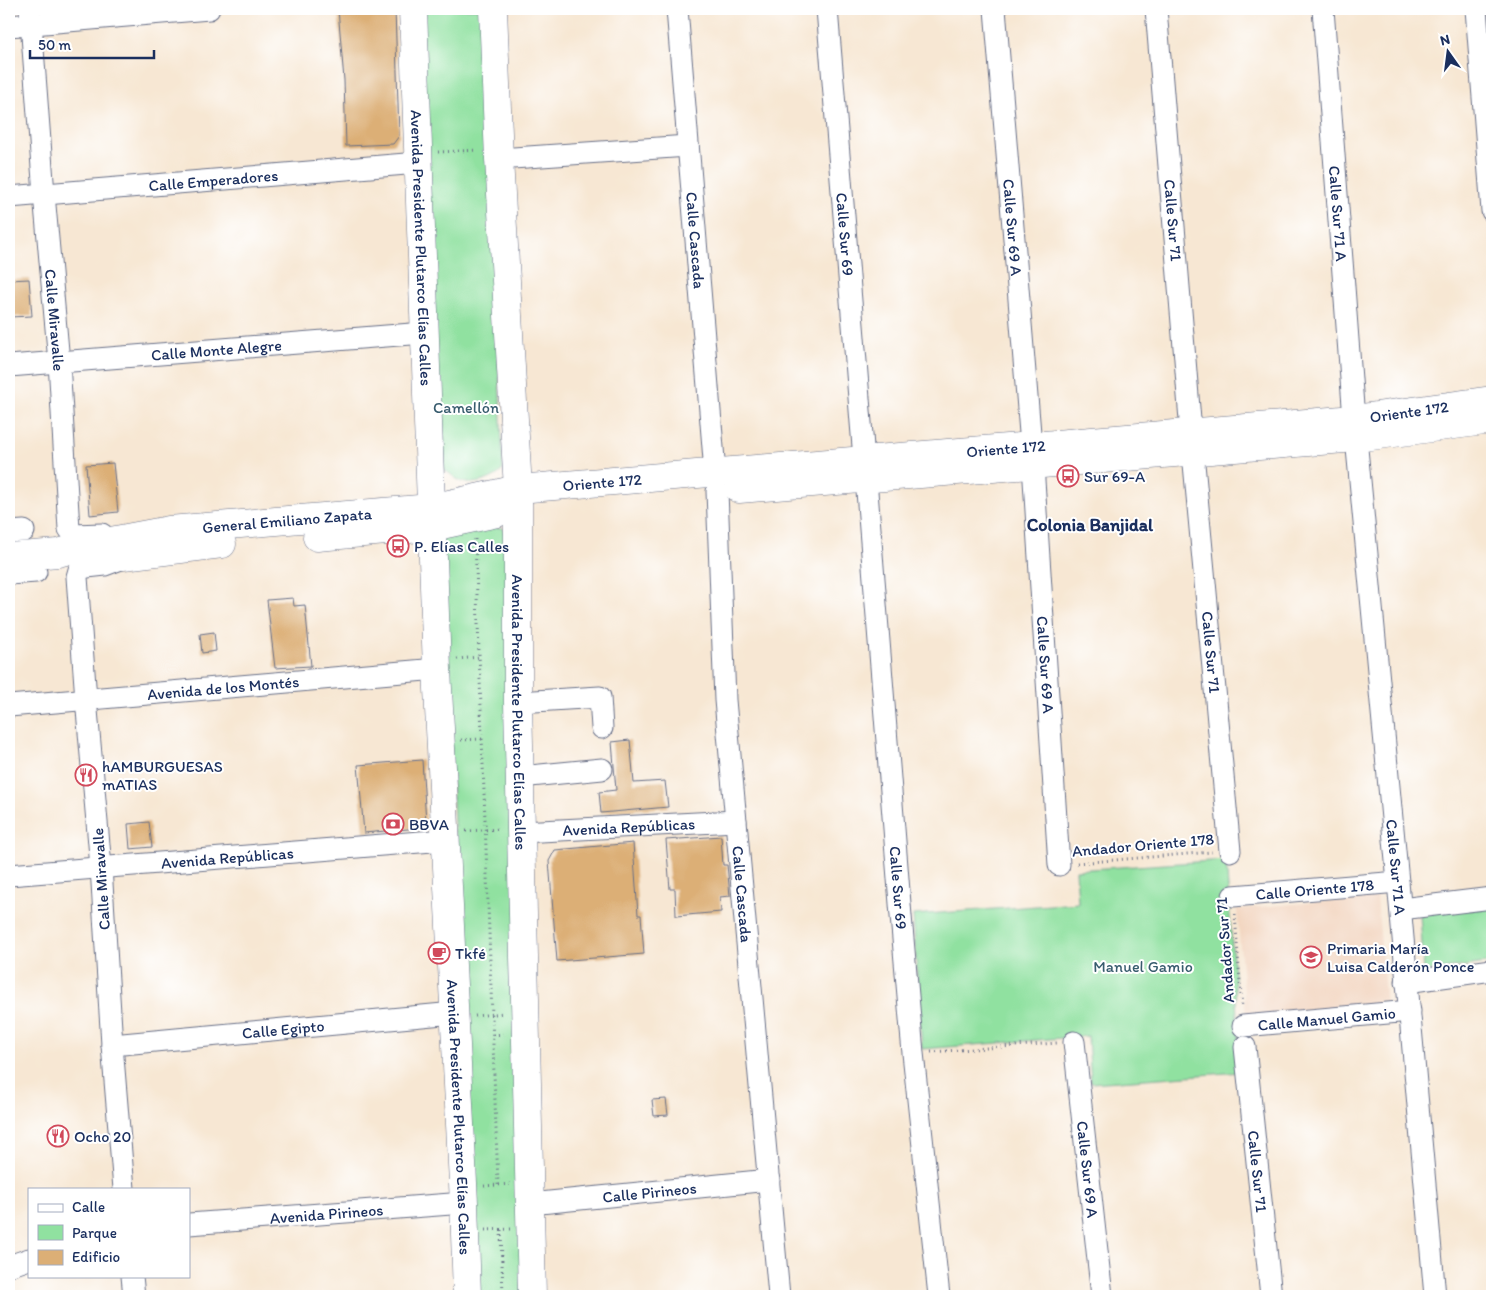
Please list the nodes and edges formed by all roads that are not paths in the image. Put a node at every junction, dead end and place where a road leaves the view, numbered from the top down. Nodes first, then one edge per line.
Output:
1 (209, 9) edge
2 (413, 9) edge
3 (494, 9) edge
4 (677, 9) edge
5 (827, 9) edge
6 (995, 9) edge
7 (1156, 9) edge
8 (1323, 9) edge
9 (1476, 9) edge
10 (30, 17) edge
11 (9, 26) edge
12 (688, 146) junction
13 (499, 154) junction
14 (418, 158) junction
15 (44, 194) junction
16 (9, 197) edge
17 (1492, 211) edge
18 (424, 333) junction
19 (59, 362) junction
20 (9, 366) edge
21 (1492, 400) edge
22 (1492, 420) edge
23 (1355, 429) junction
24 (1192, 442) junction
25 (1032, 455) junction
26 (865, 469) junction
27 (716, 481) junction
28 (518, 498) junction
29 (432, 517) junction
30 (170, 530) junction
31 (58, 553) junction
32 (128, 556) junction
33 (9, 557) edge
34 (36, 572) dead end
35 (9, 574) edge
36 (437, 669) junction
37 (86, 699) junction
38 (518, 702) junction
39 (9, 706) edge
40 (602, 728) dead end
41 (602, 769) dead end
42 (520, 777) junction
43 (736, 821) junction
44 (521, 830) junction
45 (445, 836) junction
46 (1230, 851) road end
47 (1059, 865) road end
48 (101, 867) junction
49 (9, 875) edge
50 (1398, 882) junction
51 (1233, 896) road end
52 (1492, 898) edge
53 (1401, 909) junction
54 (1492, 970) edge
55 (1406, 982) junction
56 (1410, 1011) junction
57 (454, 1016) junction
58 (1244, 1036) joint
59 (1074, 1042) road end
60 (112, 1045) junction
61 (769, 1180) junction
62 (124, 1188) edge
63 (526, 1205) junction
64 (477, 1206) junction
65 (190, 1224) edge
66 (28, 1260) edge
67 (9, 1266) edge
68 (132, 1278) edge
69 (134, 1296) edge
70 (467, 1296) edge
71 (532, 1296) edge
72 (779, 1296) edge
73 (939, 1296) edge
74 (1102, 1296) edge
75 (1271, 1296) edge
76 (1435, 1296) edge

1 - 10 street
2 - 14 main road, Avenida Presidente Plutarco Elías Calles
3 - 13 main road, Avenida Presidente Plutarco Elías Calles
4 - 12 street, Calle Cascada
5 - 26 street, Calle Sur 69
6 - 25 street, Calle Sur 69 A
7 - 24 street, Calle Sur 71
8 - 23 street, Calle Sur 71 A
9 - 17 street
10 - 11 street
10 - 15 street, Calle Miravalle
12 - 13 street
12 - 27 street, Calle Cascada
13 - 28 main road, Avenida Presidente Plutarco Elías Calles
14 - 15 street, Calle Emperadores
14 - 18 main road, Avenida Presidente Plutarco Elías Calles
15 - 16 street, Calle Emperadores
15 - 19 street, Calle Miravalle
18 - 19 street, Calle Monte Alegre
18 - 29 main road, Avenida Presidente Plutarco Elías Calles
19 - 20 street, Calle Monte Alegre
19 - 30 street, Calle Miravalle
21 - 23 main road, Oriente 172
22 - 23 main road, Oriente 172
23 - 24 main road, Oriente 172
23 - 50 street, Calle Sur 71 A
24 - 25 main road, Oriente 172
24 - 46 street, Calle Sur 71
25 - 26 main road, Oriente 172
25 - 47 street, Calle Sur 69 A
26 - 27 main road, Oriente 172
26 - 73 street, Calle Sur 69
27 - 28 main road, Oriente 172
27 - 43 street, Calle Cascada
28 - 29 main road, General Emiliano Zapata
28 - 38 main road, Avenida Presidente Plutarco Elías Calles
29 - 30 main road, General Emiliano Zapata
29 - 32 main road, General Emiliano Zapata
29 - 36 main road, Avenida Presidente Plutarco Elías Calles
30 - 31 main road, General Emiliano Zapata
31 - 32 main road, General Emiliano Zapata
31 - 33 main road, General Emiliano Zapata
32 - 37 street, Calle Miravalle
34 - 35 street
36 - 37 street, Avenida de los Montés
36 - 45 main road, Avenida Presidente Plutarco Elías Calles
37 - 39 street, Avenida de los Montés
37 - 48 street, Calle Miravalle
38 - 40 street
38 - 42 main road, Avenida Presidente Plutarco Elías Calles
41 - 42 street
42 - 44 main road, Avenida Presidente Plutarco Elías Calles
43 - 44 street, Avenida Repúblicas
43 - 61 street, Calle Cascada
44 - 63 main road, Avenida Presidente Plutarco Elías Calles
45 - 48 street, Avenida Repúblicas
45 - 57 main road, Avenida Presidente Plutarco Elías Calles
48 - 49 street, Avenida Repúblicas
48 - 60 street, Calle Miravalle
50 - 51 street, Calle Oriente 178
50 - 53 street, Calle Sur 71 A
52 - 53 street
53 - 55 street, Calle Sur 71 A
54 - 55 street, Calle Manuel Gamio
55 - 56 street, Calle Sur 71 A
56 - 58 street, Calle Manuel Gamio
56 - 76 street, Calle Sur 71 A
57 - 60 street, Calle Egipto
57 - 64 main road, Avenida Presidente Plutarco Elías Calles
58 - 75 street, Calle Sur 71
59 - 74 street, Calle Sur 69 A
60 - 62 street, Calle Miravalle
61 - 63 street, Calle Pirineos
61 - 72 street, Calle Cascada
63 - 71 main road, Avenida Presidente Plutarco Elías Calles
64 - 65 street, Avenida Pirineos
64 - 70 main road, Avenida Presidente Plutarco Elías Calles
66 - 67 street
68 - 69 street

